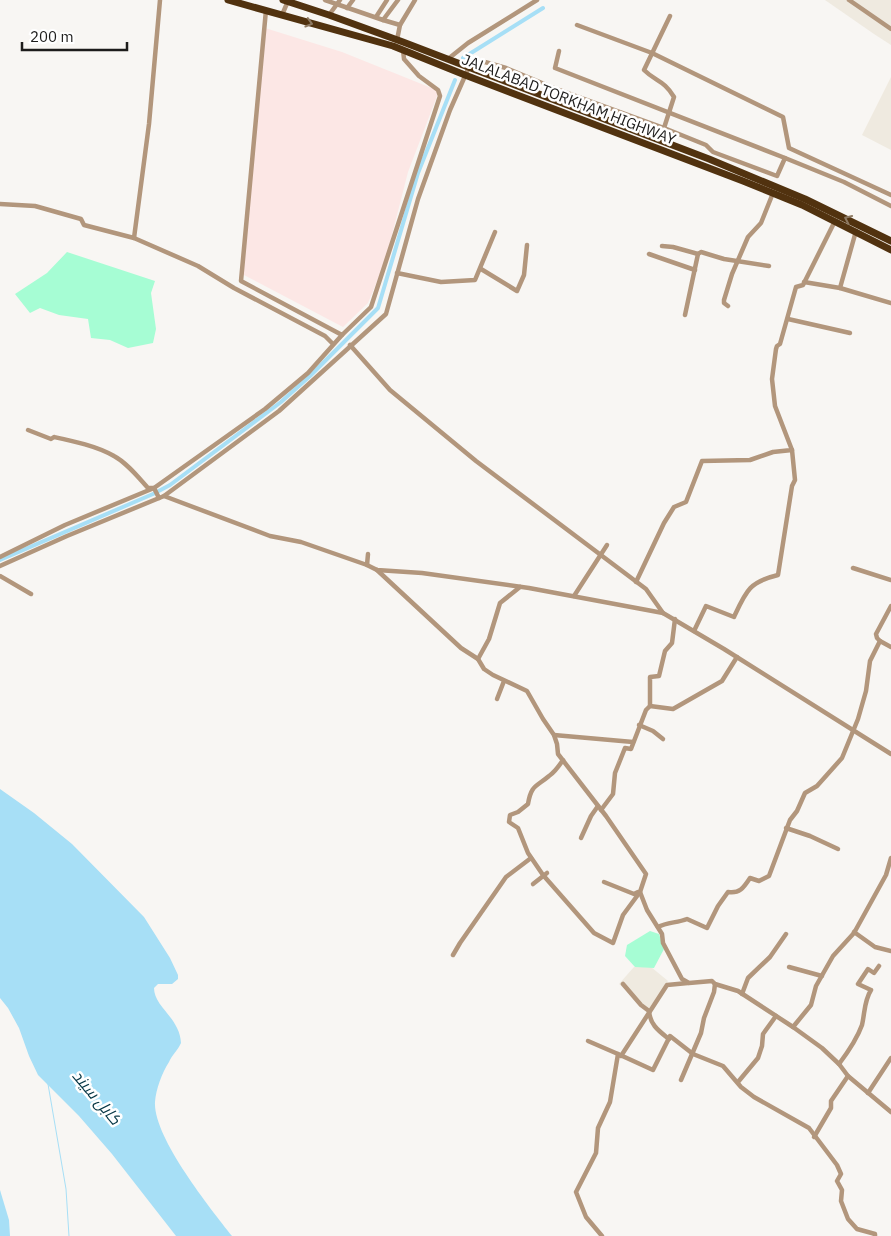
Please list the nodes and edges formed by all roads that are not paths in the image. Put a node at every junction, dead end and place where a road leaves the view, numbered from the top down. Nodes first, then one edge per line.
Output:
1 (160, 0) edge
2 (228, 0) edge
3 (286, 0) edge
4 (325, 0) edge
5 (353, 0) edge
6 (387, 0) edge
7 (398, 0) edge
8 (415, 0) edge
9 (537, 0) edge
10 (849, 0) edge
11 (338, 2) edge
12 (347, 8) junction
13 (266, 10) junction
14 (282, 14) junction
15 (329, 15) junction
16 (670, 16) dead end
17 (376, 17) junction
18 (383, 20) junction
19 (400, 24) junction
20 (577, 25) dead end
21 (891, 29) edge
22 (401, 44) junction
23 (559, 51) dead end
24 (652, 53) junction
25 (448, 59) junction
26 (471, 68) junction
27 (465, 75) junction
28 (669, 114) junction
29 (664, 128) junction
30 (785, 158) junction
31 (773, 193) junction
32 (891, 195) edge
33 (0, 204) edge
34 (891, 206) edge
35 (835, 221) junction
36 (856, 231) junction
37 (495, 232) dead end
38 (134, 238) junction
39 (891, 241) edge
40 (527, 245) dead end
41 (662, 246) dead end
42 (891, 250) edge
43 (649, 254) dead end
44 (698, 254) junction
45 (737, 261) junction
46 (769, 266) dead end
47 (481, 270) junction
48 (695, 270) junction
49 (397, 272) junction
50 (804, 282) junction
51 (840, 288) junction
52 (891, 303) edge
53 (728, 306) dead end
54 (685, 315) dead end
55 (788, 318) junction
56 (850, 333) dead end
57 (342, 335) junction
58 (333, 344) junction
59 (350, 345) junction
60 (28, 430) dead end
61 (792, 450) junction
62 (154, 488) junction
63 (164, 496) junction
64 (159, 498) junction
65 (607, 545) dead end
66 (368, 554) dead end
67 (600, 555) junction
68 (0, 557) edge
69 (367, 564) junction
70 (0, 566) edge
71 (853, 568) dead end
72 (377, 570) junction
73 (0, 576) edge
74 (891, 580) edge
75 (636, 582) junction
76 (520, 587) junction
77 (32, 594) dead end
78 (574, 596) junction
79 (891, 606) edge
80 (662, 613) junction
81 (675, 619) junction
82 (885, 619) junction
83 (891, 622) edge
84 (694, 631) junction
85 (880, 641) junction
86 (891, 647) edge
87 (737, 657) junction
88 (478, 659) junction
89 (504, 681) junction
90 (497, 699) dead end
91 (650, 706) junction
92 (640, 725) junction
93 (853, 731) junction
94 (554, 735) junction
95 (663, 739) dead end
96 (633, 742) junction
97 (891, 754) edge
98 (563, 760) junction
99 (600, 808) junction
100 (786, 828) junction
101 (581, 838) dead end
102 (838, 849) dead end
103 (531, 858) junction
104 (891, 858) edge
105 (545, 874) junction
106 (604, 882) dead end
107 (533, 884) dead end
108 (640, 892) junction
109 (658, 927) junction
110 (854, 932) junction
111 (786, 934) dead end
112 (891, 951) edge
113 (453, 955) dead end
114 (789, 966) dead end
115 (879, 966) dead end
116 (822, 976) junction
117 (689, 983) junction
118 (623, 984) dead end
119 (715, 984) junction
120 (742, 994) junction
121 (649, 1012) junction
122 (776, 1016) junction
123 (793, 1027) junction
124 (669, 1039) junction
125 (588, 1041) dead end
126 (693, 1054) junction
127 (620, 1055) junction
128 (891, 1058) edge
129 (839, 1064) junction
130 (889, 1065) edge
131 (848, 1076) junction
132 (681, 1080) dead end
133 (738, 1082) junction
134 (868, 1093) junction
135 (891, 1112) edge
136 (814, 1137) junction
137 (602, 1236) edge
138 (875, 1236) edge

1 - 38 street
2 - 13 highway, JALALABAD TORKHAM HIGHWAY
3 - 14 street
3 - 15 highway
4 - 11 street
5 - 12 street
6 - 17 street
7 - 18 street
8 - 19 street
9 - 25 street
10 - 21 street
11 - 12 street
11 - 15 street
12 - 17 street
13 - 14 highway, JALALABAD TORKHAM HIGHWAY
13 - 57 street
14 -> 22 highway, JALALABAD TORKHAM HIGHWAY
15 - 22 highway
16 - 24 street
17 - 18 street
18 - 19 street
19 - 22 street
20 - 24 street
22 - 25 highway
22 - 27 highway, JALALABAD TORKHAM HIGHWAY
22 - 57 street
23 - 28 street
24 - 28 street
24 - 32 street
25 - 26 highway
26 - 27 street
26 - 29 street
39 -> 26 highway
27 - 31 highway, JALALABAD TORKHAM HIGHWAY
27 - 49 street
28 - 29 street
28 - 30 street
29 - 30 street
30 - 34 street
31 - 35 highway, JALALABAD TORKHAM HIGHWAY
31 - 45 street
33 - 38 street
35 - 36 highway, JALALABAD TORKHAM HIGHWAY
35 - 50 street
36 - 42 highway, JALALABAD TORKHAM HIGHWAY
36 - 51 street
37 - 47 street
38 - 58 street
40 - 47 street
41 - 44 street
43 - 48 street
44 - 45 street
44 - 48 street
45 - 46 street
45 - 53 street
47 - 49 street
48 - 54 street
49 - 59 street
50 - 51 street
50 - 55 street
51 - 52 street
55 - 56 street
55 - 61 street
57 - 58 street
58 - 62 street
59 - 63 street
59 - 67 street
60 - 62 street
61 - 75 street
61 - 84 street
62 - 64 street
62 - 68 street
63 - 64 street
63 - 69 street
64 - 70 street
65 - 67 street
66 - 69 street
67 - 75 street
67 - 78 street
69 - 72 street
71 - 74 street
72 - 76 street
72 - 88 street
73 - 77 street
75 - 80 street
76 - 78 street
76 - 88 street
78 - 80 street
79 - 82 street
80 - 81 street
81 - 84 street
81 - 91 street
82 - 83 street
82 - 85 street
84 - 87 street
85 - 86 street
85 - 93 street
87 - 91 street
87 - 93 street
88 - 89 street
89 - 90 street
89 - 94 street
91 - 92 street
92 - 95 street
92 - 96 street
93 - 97 street
93 - 100 street
94 - 96 street
94 - 98 street
96 - 99 street
98 - 99 street
98 - 103 street
99 - 101 street
99 - 108 street
100 - 102 street
100 - 109 street
103 - 105 street
103 - 113 street
104 - 110 street
105 - 107 street
105 - 108 street
106 - 108 street
108 - 109 street
109 - 117 street
110 - 112 street
110 - 116 street
111 - 120 street
114 - 116 street
115 - 129 street
116 - 123 street
117 - 119 street
117 - 121 street
118 - 121 street
119 - 120 street
119 - 126 street
120 - 122 street
121 - 124 street
121 - 127 street
122 - 123 street
122 - 133 street
123 - 129 street
124 - 126 street
124 - 127 street
125 - 127 street
126 - 132 street
126 - 133 street
127 - 137 street
128 - 130 street
129 - 131 street
130 - 134 street
131 - 134 street
131 - 136 street
133 - 136 street
134 - 135 street
136 - 138 street

